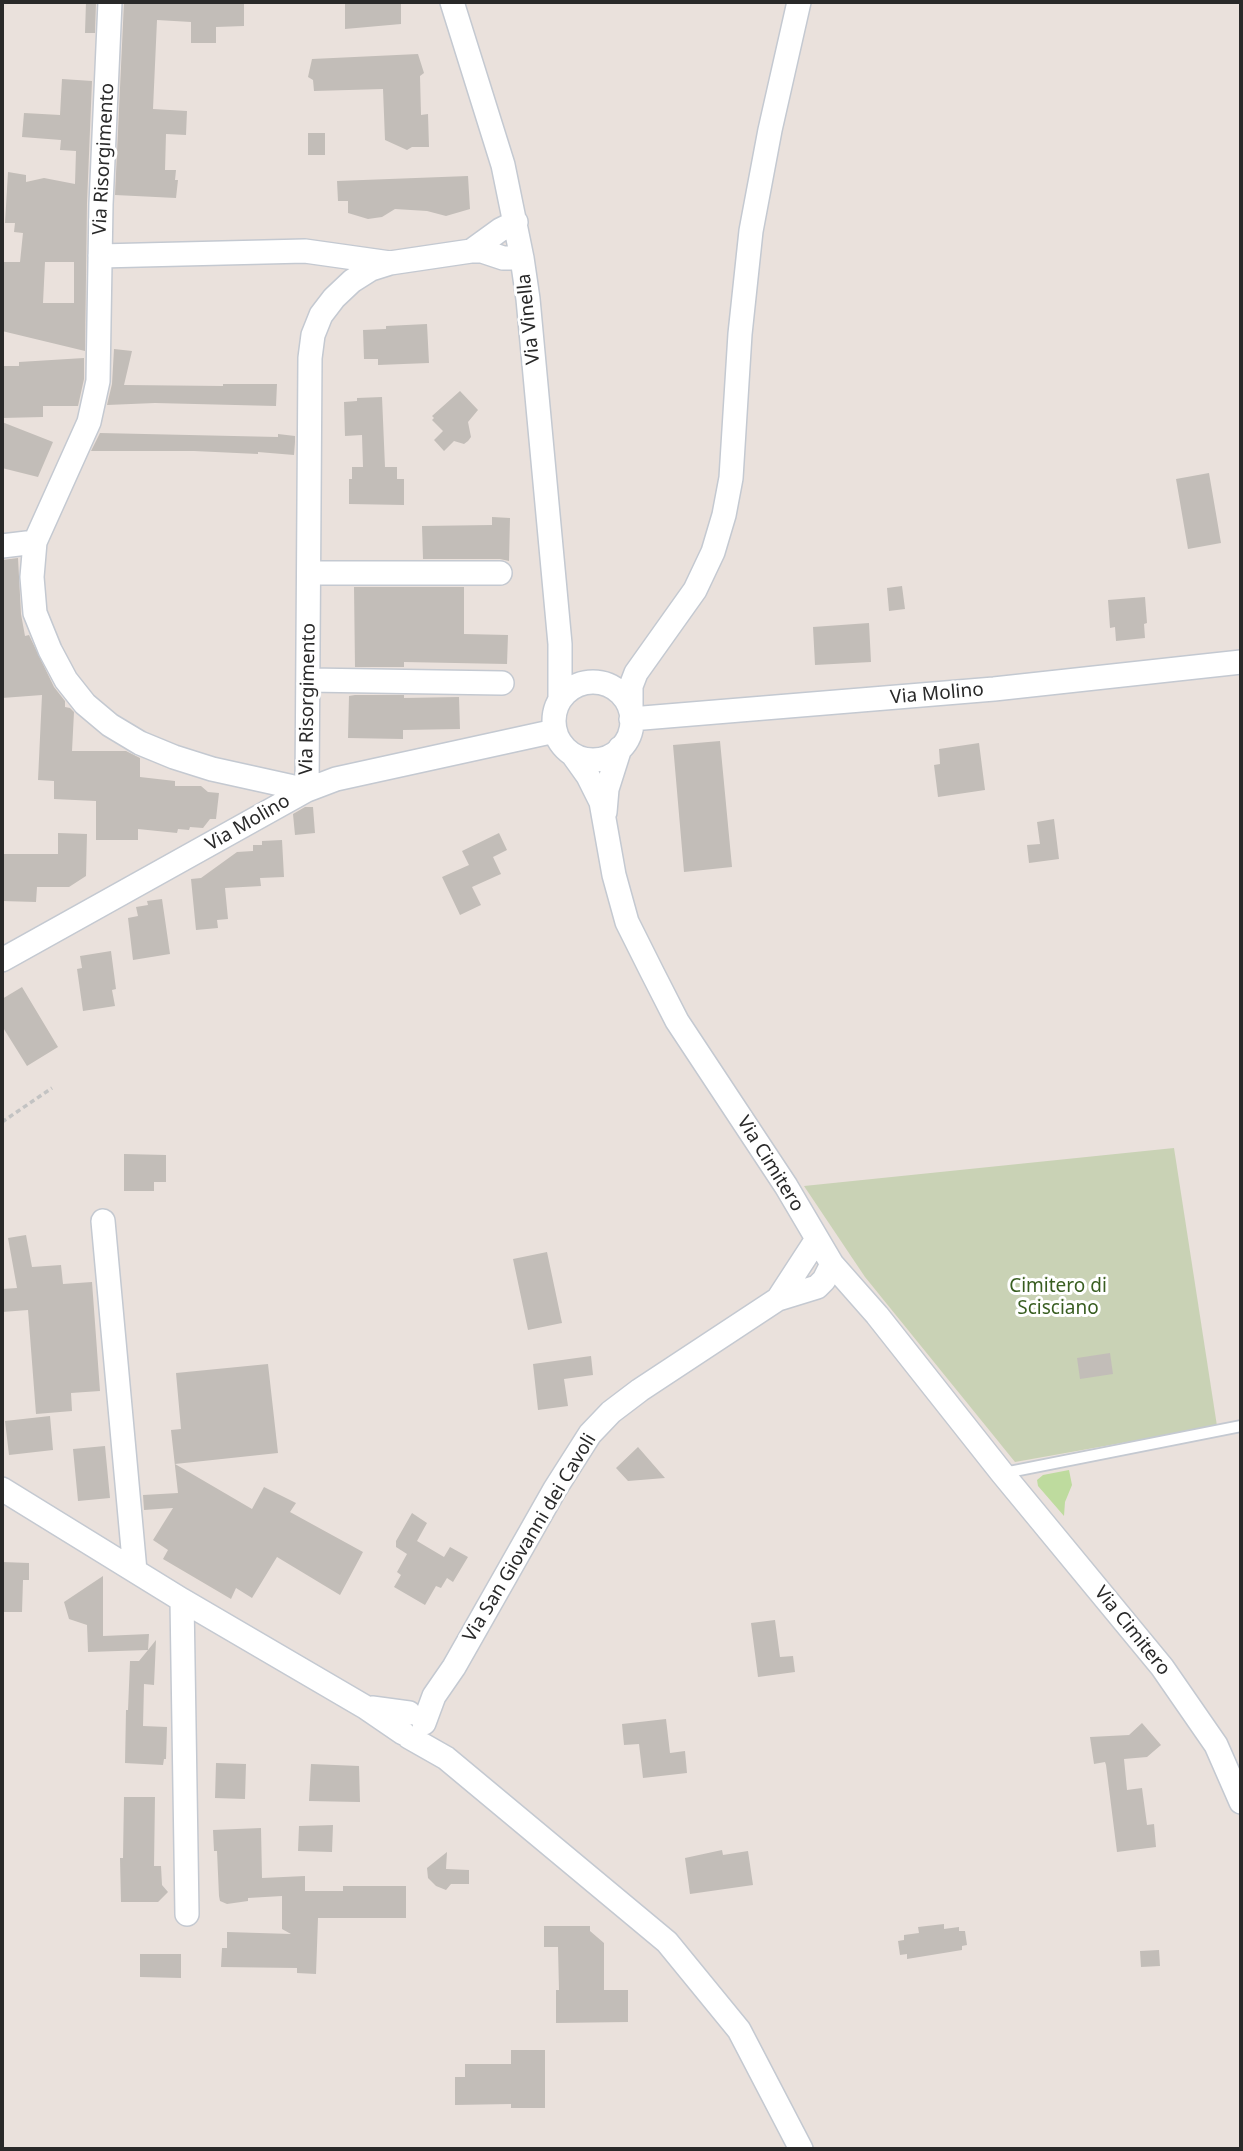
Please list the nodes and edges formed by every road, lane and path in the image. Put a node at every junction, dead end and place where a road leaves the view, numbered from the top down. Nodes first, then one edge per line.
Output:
1 (110, 2) edge
2 (452, 2) edge
3 (799, 2) edge
4 (516, 222) junction
5 (471, 251) junction
6 (100, 256) junction
7 (522, 258) junction
8 (390, 263) junction
9 (35, 542) junction
10 (2, 546) edge
11 (309, 573) junction
12 (500, 573) dead end
13 (671, 624) junction
14 (560, 644) junction
15 (1241, 662) edge
16 (308, 680) junction
17 (502, 683) dead end
18 (605, 684) junction
19 (560, 699) junction
20 (631, 715) junction
21 (555, 731) junction
22 (620, 748) junction
23 (573, 755) junction
24 (307, 790) junction
25 (605, 819) junction
26 (2, 960) edge
27 (52, 1088) dead end
28 (2, 1122) edge
29 (103, 1221) dead end
30 (817, 1239) junction
31 (832, 1264) junction
32 (802, 1293) junction
33 (778, 1299) junction
34 (871, 1308) junction
35 (1241, 1426) edge
36 (1002, 1473) junction
37 (2, 1489) edge
38 (135, 1571) junction
39 (182, 1600) junction
40 (414, 1724) junction
41 (1241, 1802) edge
42 (187, 1914) dead end
43 (801, 2149) edge

1 - 6 street, Via Risorgimento
2 - 4 street, Via Vinella
3 - 13 street
4 - 5 street
4 - 7 street, Via Vinella
5 - 7 street
5 - 8 street, Via Risorgimento
6 - 8 street
6 - 9 street, Via Risorgimento
7 - 14 street, Via Vinella
8 - 11 street, Via Risorgimento
9 - 10 street
9 - 24 street, Via Risorgimento
11 - 12 street
11 - 16 street, Via Risorgimento
13 - 18 street
13 - 20 street
14 - 18 street
14 - 19 street, Via Vinella
15 - 20 street, Via Molino
16 - 17 street
16 - 24 street, Via Risorgimento
18 - 19 street
18 - 20 street
19 - 21 street
20 - 22 street
21 - 23 street
21 - 24 street, Via Molino
22 - 23 street
22 - 25 street
23 - 25 street
24 - 26 street, Via Molino
25 - 30 street, Via Cimitero
27 - 28 path
29 - 38 street
30 - 31 street, Via Cimitero
30 - 33 street, Via San Giovanni dei Cavoli
31 - 32 street, Via San Giovanni dei Cavoli
31 - 34 street, Via Cimitero
32 - 33 street, Via San Giovanni dei Cavoli
32 - 34 street, Via San Giovanni dei Cavoli
33 - 40 street, Via San Giovanni dei Cavoli
34 - 36 street, Via Cimitero
35 - 36 lane
36 - 41 street, Via Cimitero
37 - 38 street
38 - 39 street
39 - 40 street
39 - 42 street
40 - 43 street

